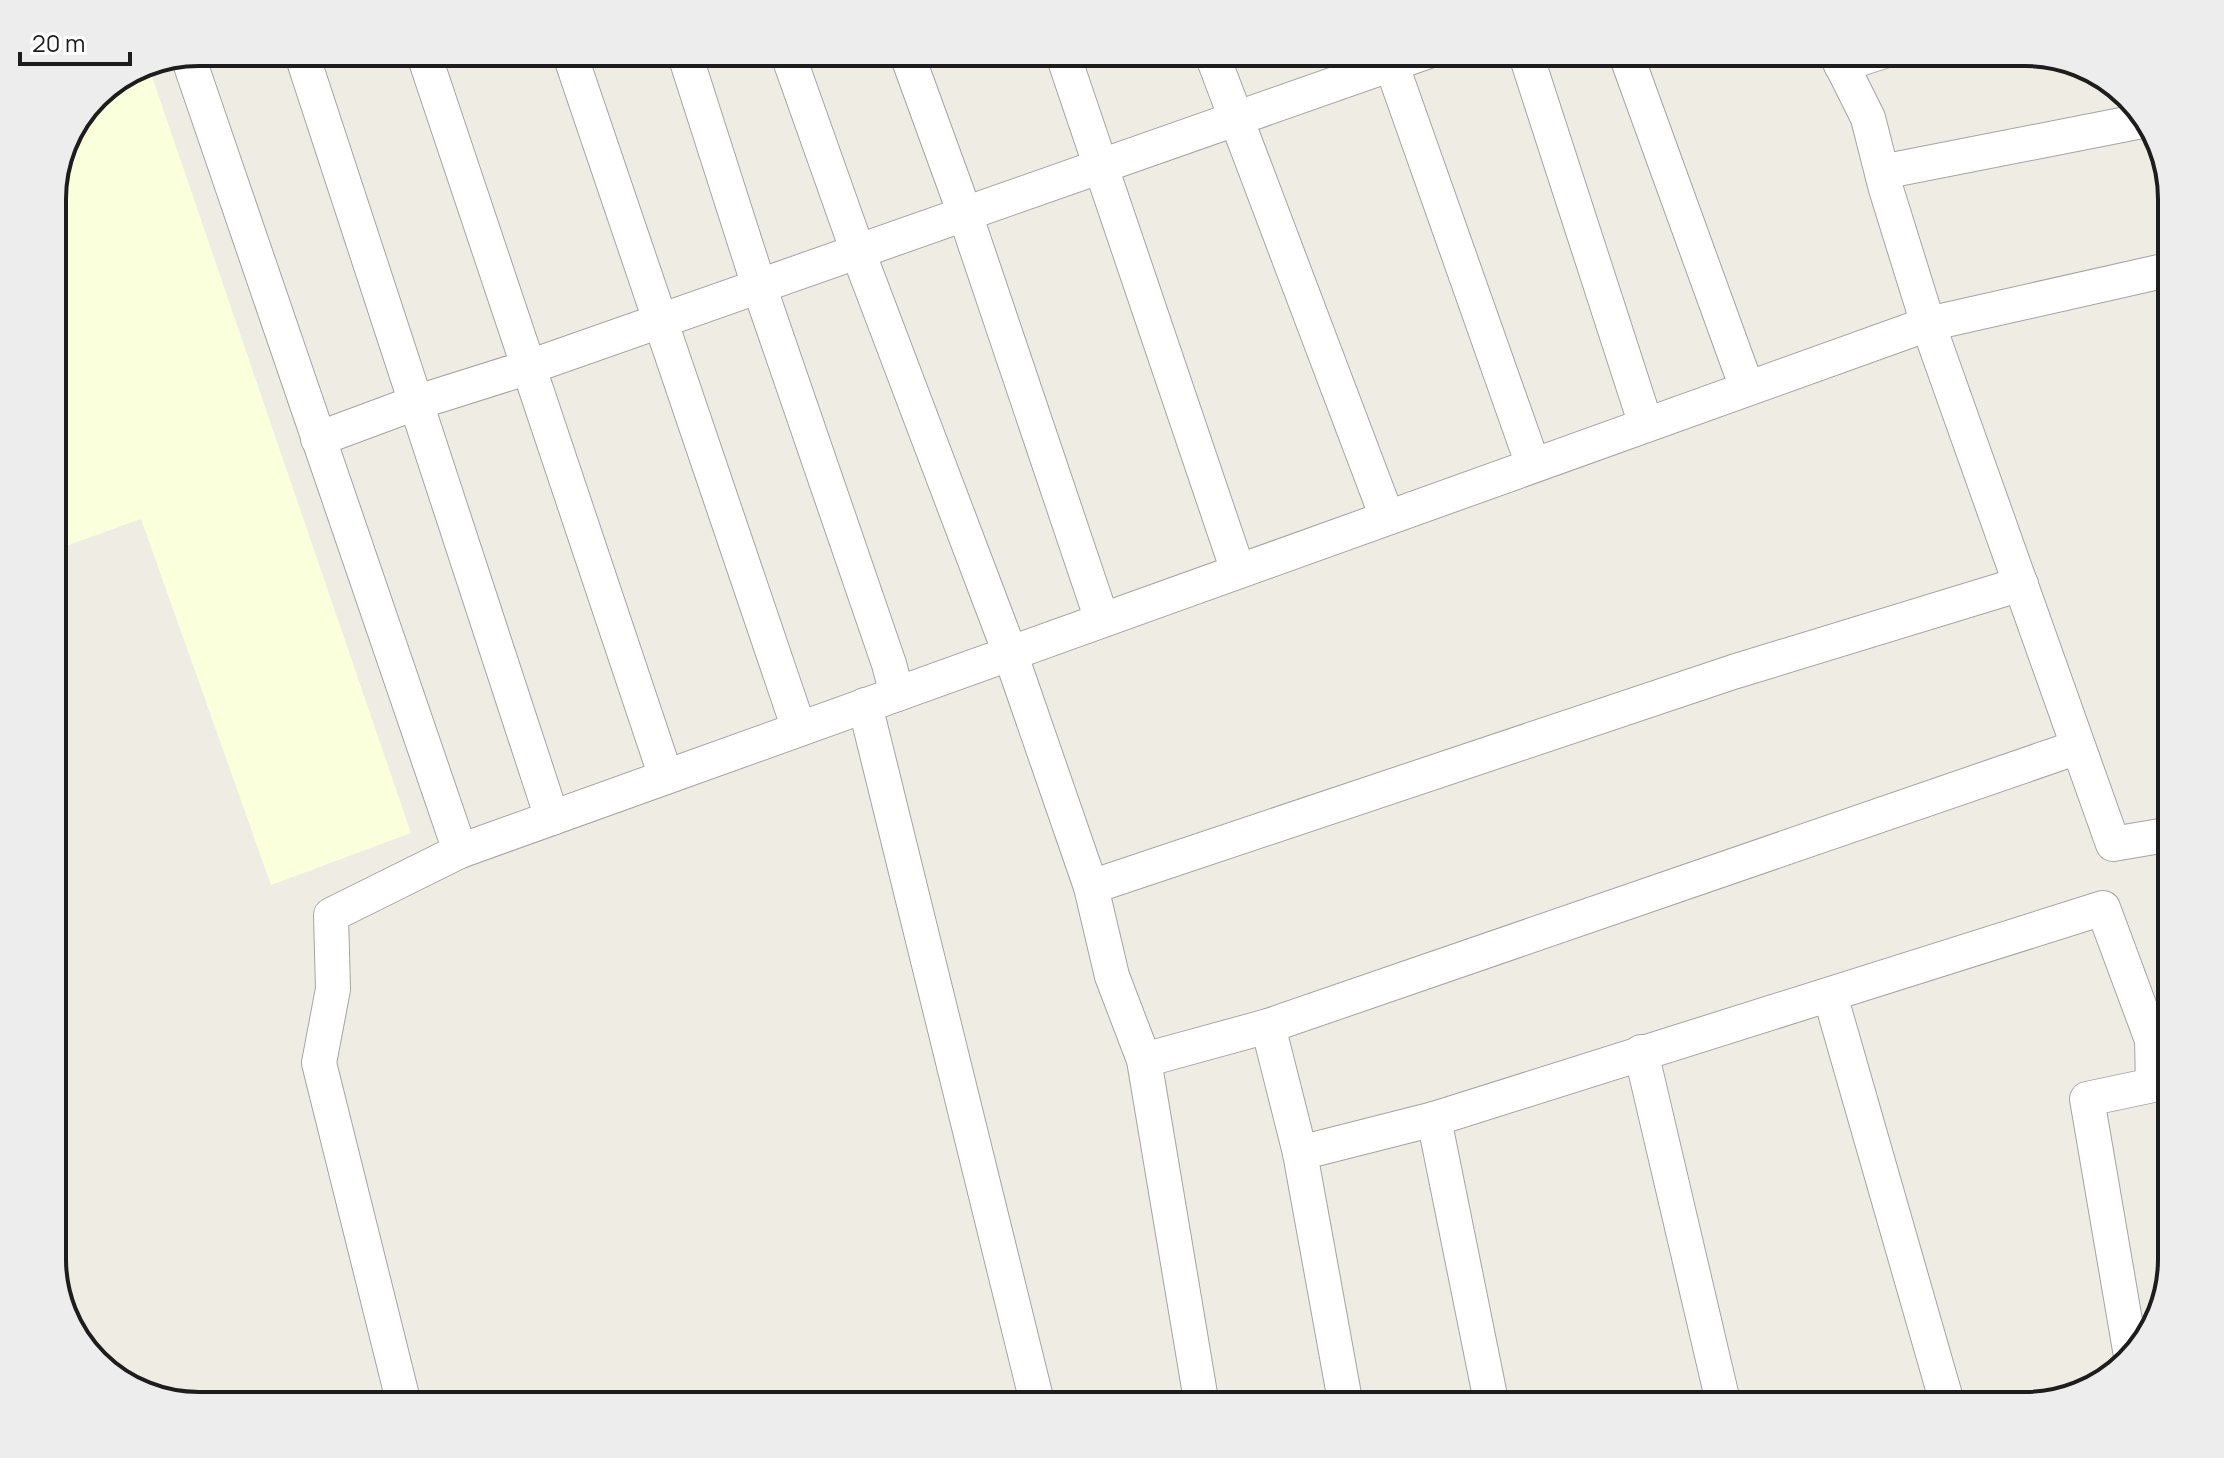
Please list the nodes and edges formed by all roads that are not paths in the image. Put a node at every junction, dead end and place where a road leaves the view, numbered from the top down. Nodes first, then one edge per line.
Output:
1 (306, 66) edge
2 (428, 66) edge
3 (574, 66) edge
4 (688, 66) edge
5 (792, 66) edge
6 (911, 66) edge
7 (1067, 66) edge
8 (1216, 66) edge
9 (1369, 66) edge
10 (1392, 66) edge
11 (1530, 66) edge
12 (1630, 66) edge
13 (1842, 66) edge
14 (191, 67) edge
15 (1236, 119) junction
16 (2134, 123) edge
17 (1102, 166) junction
18 (1882, 172) junction
19 (965, 214) junction
20 (858, 252) junction
21 (2158, 272) edge
22 (759, 286) junction
23 (662, 320) junction
24 (1928, 324) junction
25 (529, 367) junction
26 (1747, 388) junction
27 (415, 403) junction
28 (1646, 425) junction
29 (318, 439) junction
30 (1533, 465) junction
31 (1387, 517) junction
32 (1238, 571) junction
33 (2021, 584) junction
34 (1102, 620) junction
35 (1010, 653) junction
36 (897, 694) junction
37 (865, 705) junction
38 (799, 729) junction
39 (2078, 747) junction
40 (666, 777) junction
41 (552, 818) junction
42 (2158, 836) edge
43 (460, 851) junction
44 (1091, 887) junction
45 (1830, 995) junction
46 (1268, 1026) junction
47 (1641, 1052) junction
48 (1144, 1060) junction
49 (1434, 1119) junction
50 (1300, 1153) junction
51 (2129, 1342) edge
52 (401, 1392) edge
53 (1035, 1392) edge
54 (1200, 1392) edge
55 (1343, 1392) edge
56 (1489, 1392) edge
57 (1721, 1392) edge
58 (1944, 1392) edge

1 - 27 street
2 - 25 street
3 - 23 street
4 - 22 street
5 - 20 street
6 - 19 street
7 - 17 street
8 - 15 street
9 - 15 street
10 - 30 street
11 - 28 street
12 - 26 street
13 - 18 street
14 - 29 street
15 - 17 street
15 - 31 street
16 - 18 street
17 - 19 street
17 - 32 street
18 - 24 street
19 - 20 street
19 - 34 street
20 - 22 street
20 - 35 street
21 - 24 street
22 - 23 street
22 - 36 street
23 - 25 street
23 - 38 street
24 - 26 street
24 - 33 street
25 - 27 street
25 - 40 street
26 - 28 street
27 - 29 street
27 - 41 street
28 - 30 street
29 - 43 street
30 - 31 street
31 - 32 street
32 - 34 street
33 - 39 street
33 - 44 street
34 - 35 street
35 - 36 street
35 - 44 street
36 - 37 street
37 - 38 street
37 - 53 street
38 - 40 street
39 - 42 street
39 - 46 street
40 - 41 street
41 - 43 street
43 - 52 street
44 - 48 street
45 - 47 street
45 - 51 street
45 - 58 street
46 - 48 street
46 - 50 street
47 - 49 street
47 - 57 street
48 - 54 street
49 - 50 street
49 - 56 street
50 - 55 street

